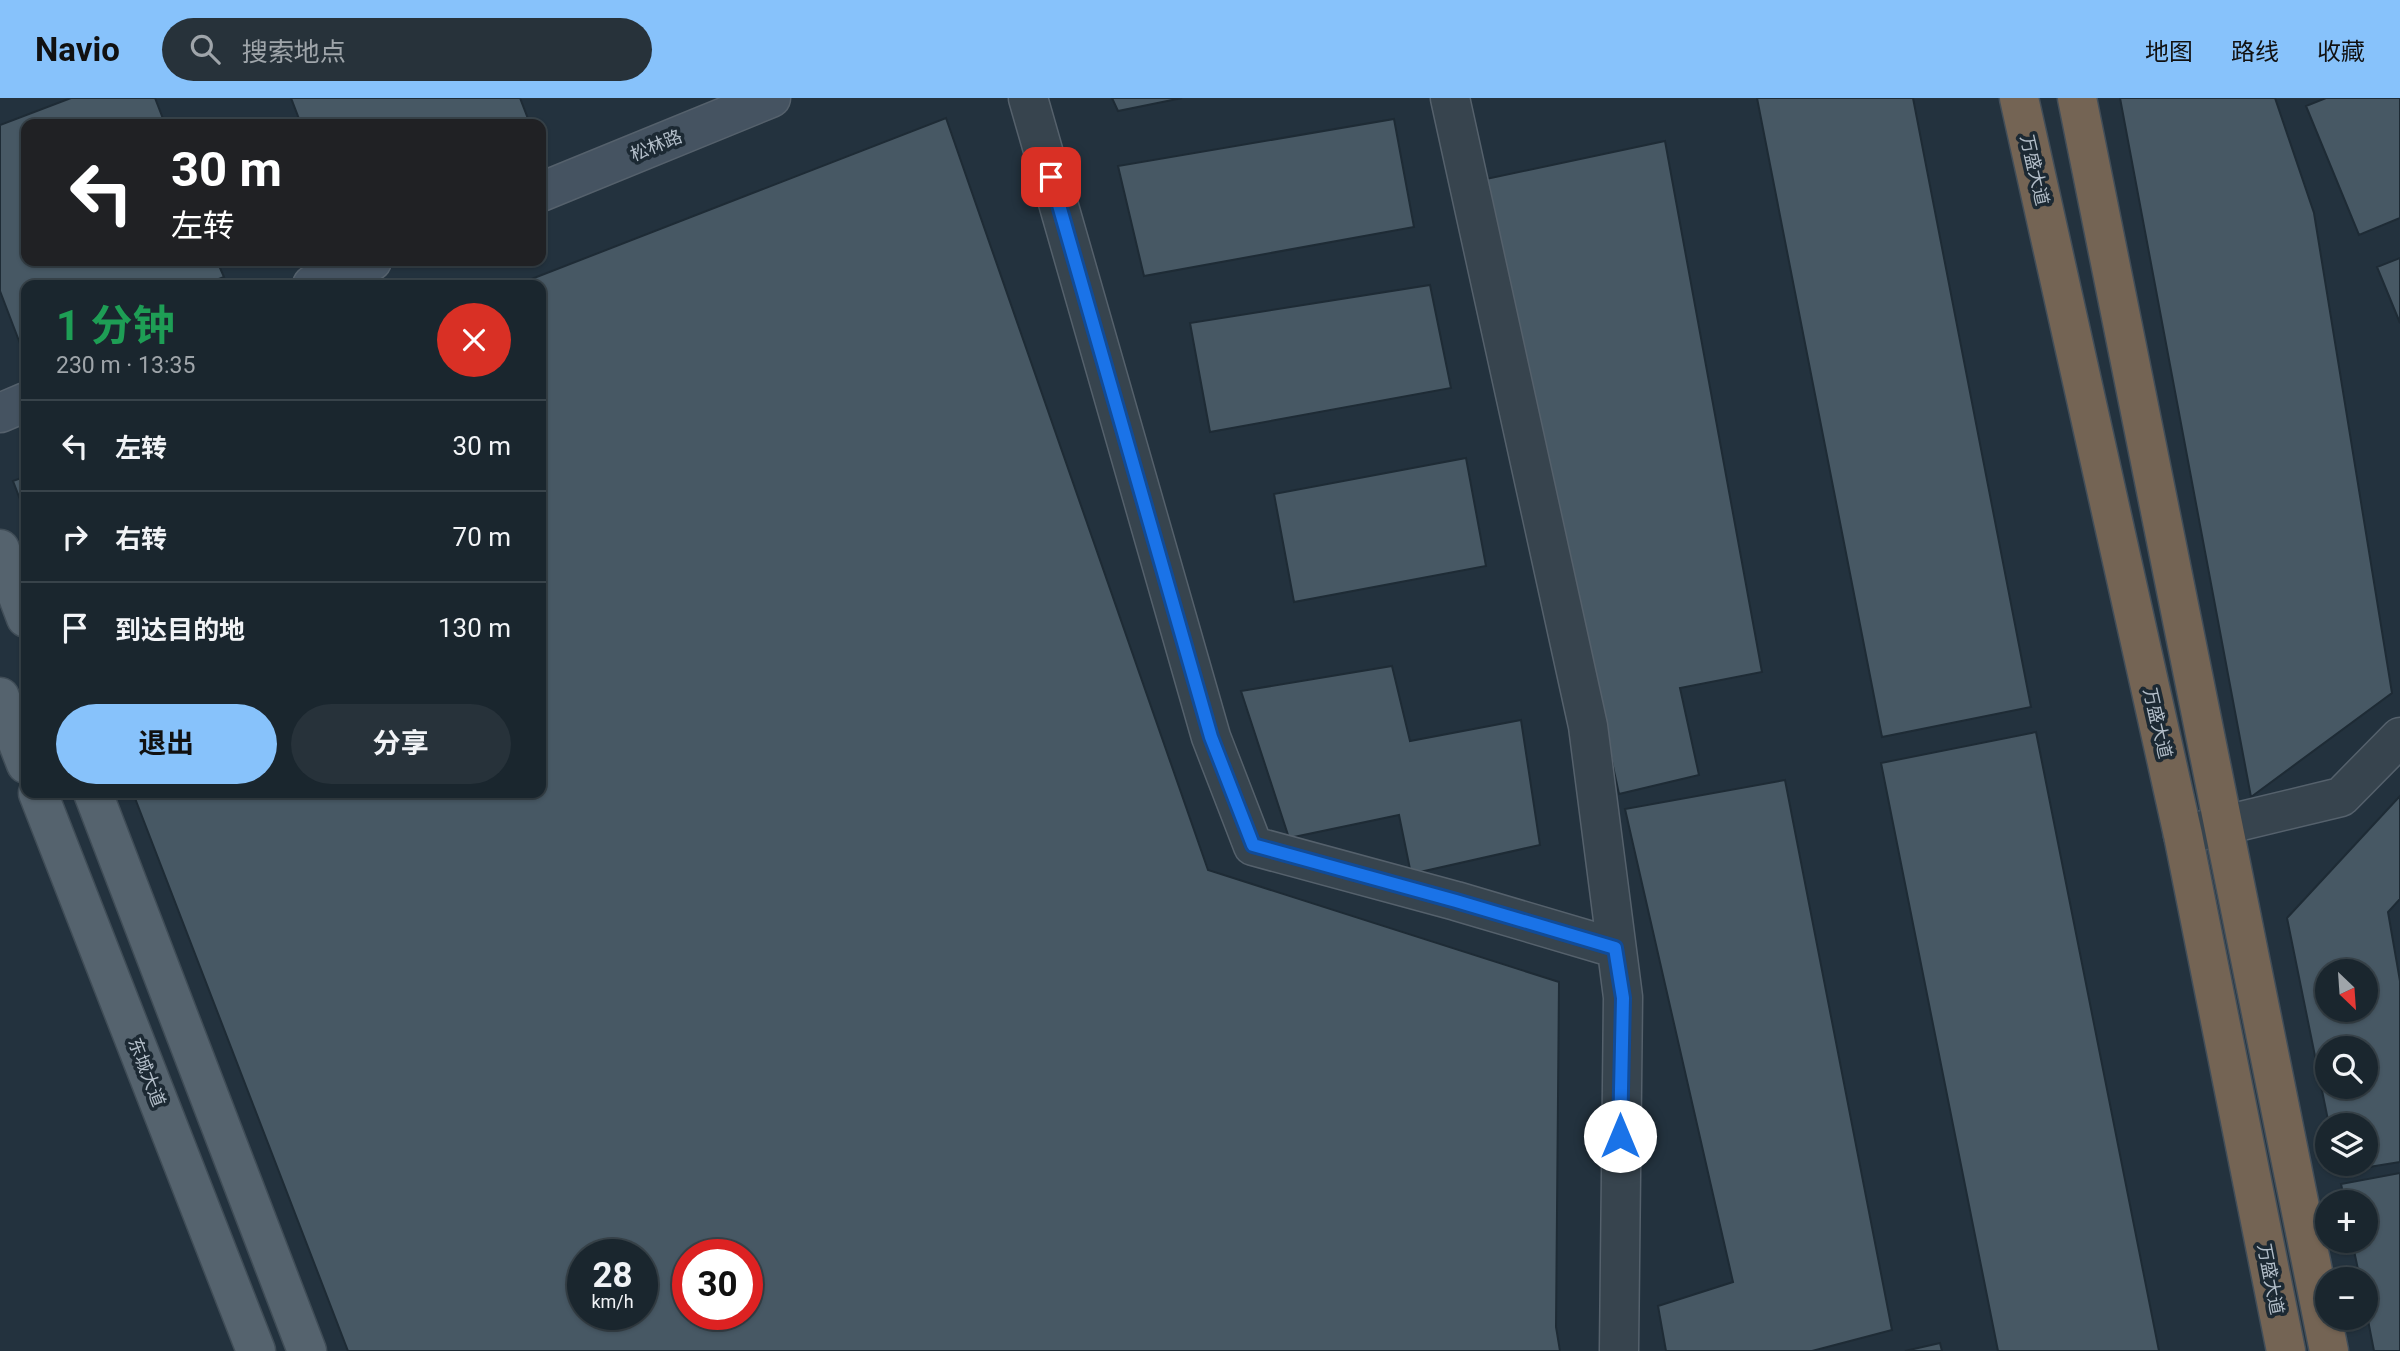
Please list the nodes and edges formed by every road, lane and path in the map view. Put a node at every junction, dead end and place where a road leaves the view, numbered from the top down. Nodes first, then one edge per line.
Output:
1 (771, 98) edge
2 (1028, 98) edge
3 (1450, 98) edge
4 (2019, 98) edge
5 (2077, 98) edge
6 (546, 190) edge
7 (360, 266) edge
8 (324, 280) edge
9 (21, 404) edge
10 (0, 413) edge
11 (0, 549) edge
12 (21, 605) edge
13 (0, 697) edge
14 (2400, 737) edge
15 (21, 751) edge
16 (39, 798) edge
17 (95, 798) edge
18 (2225, 824) junction
19 (2183, 835) junction
20 (1615, 948) junction
21 (257, 1351) edge
22 (307, 1351) edge
23 (1619, 1351) edge
24 (2286, 1351) edge
25 (2329, 1351) edge

1 - 6 street, 松林路
2 - 20 street
3 - 20 street
4 - 19 highway, 万盛大道
5 - 18 highway
7 - 8 street
9 - 10 street
11 - 12 main road
13 - 15 main road
14 - 18 street
16 - 21 main road, 东城大道
17 - 22 main road
18 - 19 street
18 - 25 highway
19 - 24 highway, 万盛大道
20 - 23 street

